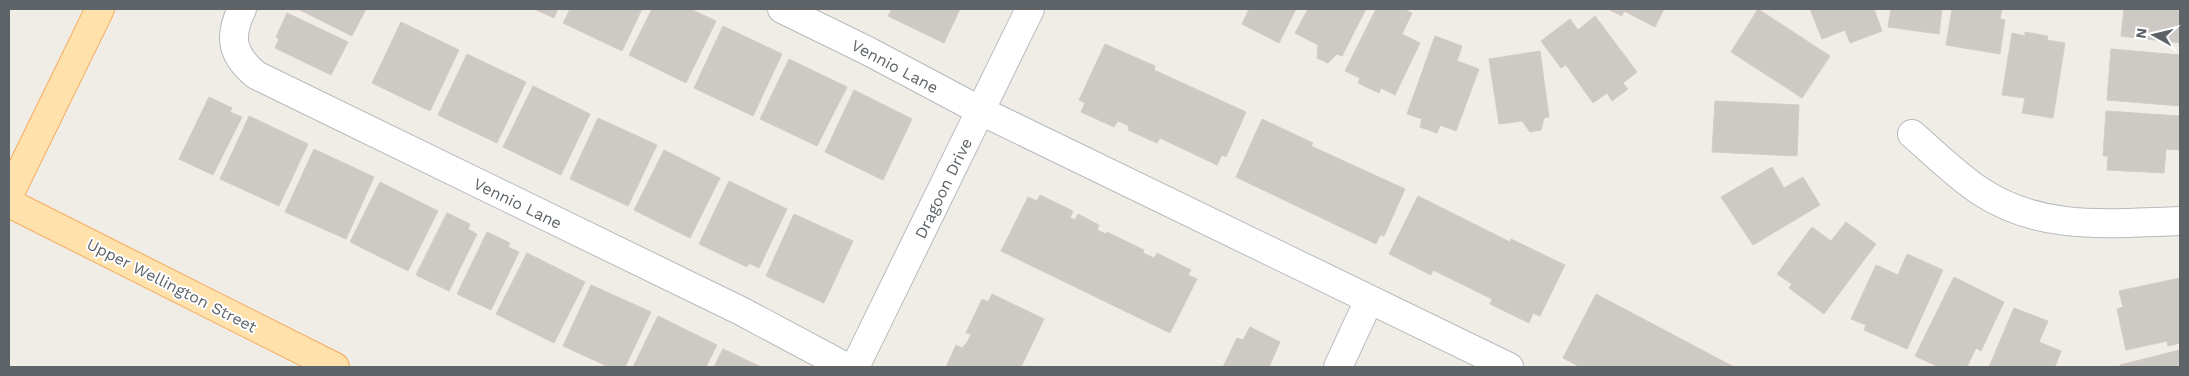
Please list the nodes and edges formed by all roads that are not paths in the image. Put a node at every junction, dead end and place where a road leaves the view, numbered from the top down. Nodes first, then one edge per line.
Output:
1 (100, 9) edge
2 (242, 9) edge
3 (782, 9) edge
4 (1030, 9) edge
5 (981, 111) junction
6 (1912, 134) dead end
7 (9, 195) edge
8 (9, 203) edge
9 (2180, 221) edge
10 (1369, 300) junction
11 (335, 367) edge
12 (846, 367) edge
13 (855, 367) edge
14 (1338, 367) edge
15 (1509, 367) edge

1 - 7 main road
2 - 12 street, Vennio Lane
3 - 5 street, Vennio Lane
4 - 5 street, Dragoon Drive
5 - 10 street, Vennio Lane
5 - 13 street, Dragoon Drive
6 - 9 street
8 - 11 main road, Upper Wellington Street
10 - 14 street
10 - 15 street, Vennio Lane

